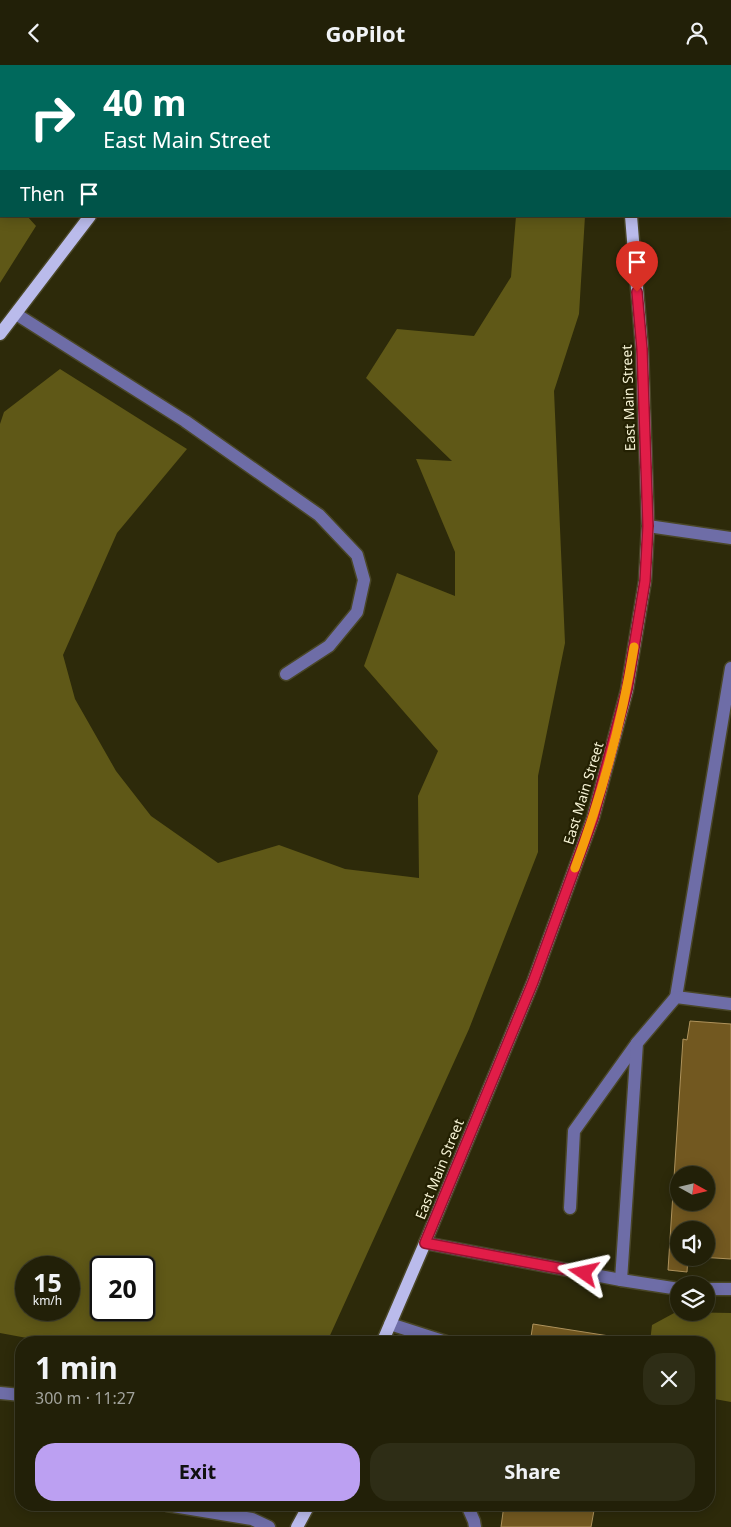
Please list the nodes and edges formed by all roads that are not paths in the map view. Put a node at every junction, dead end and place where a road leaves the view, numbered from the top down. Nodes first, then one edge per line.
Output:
1 (89, 217) edge
2 (631, 217) edge
3 (16, 314) junction
4 (0, 334) edge
5 (648, 526) junction
6 (731, 538) edge
7 (731, 668) edge
8 (286, 674) dead end
9 (676, 997) junction
10 (731, 1004) edge
11 (637, 1043) junction
12 (570, 1209) dead end
13 (425, 1243) junction
14 (621, 1280) junction
15 (670, 1288) edge
16 (715, 1289) edge
17 (731, 1289) edge
18 (390, 1324) junction
19 (385, 1336) edge
20 (427, 1336) edge
21 (0, 1393) edge
22 (15, 1394) edge
23 (203, 1511) edge
24 (306, 1511) edge
25 (468, 1511) edge
26 (269, 1527) edge
27 (298, 1527) edge
28 (475, 1527) edge

1 - 3 main road
2 - 5 main road, East Main Street
3 - 4 main road
3 - 8 street
5 - 6 street
5 - 13 main road, East Main Street
7 - 9 street
9 - 10 street
9 - 11 street
11 - 12 street
11 - 14 street
13 - 14 street
13 - 18 main road, East Main Street
14 - 15 street
16 - 17 street
18 - 19 main road, East Main Street
18 - 20 street
21 - 22 street
23 - 26 street
24 - 27 main road
25 - 28 street

